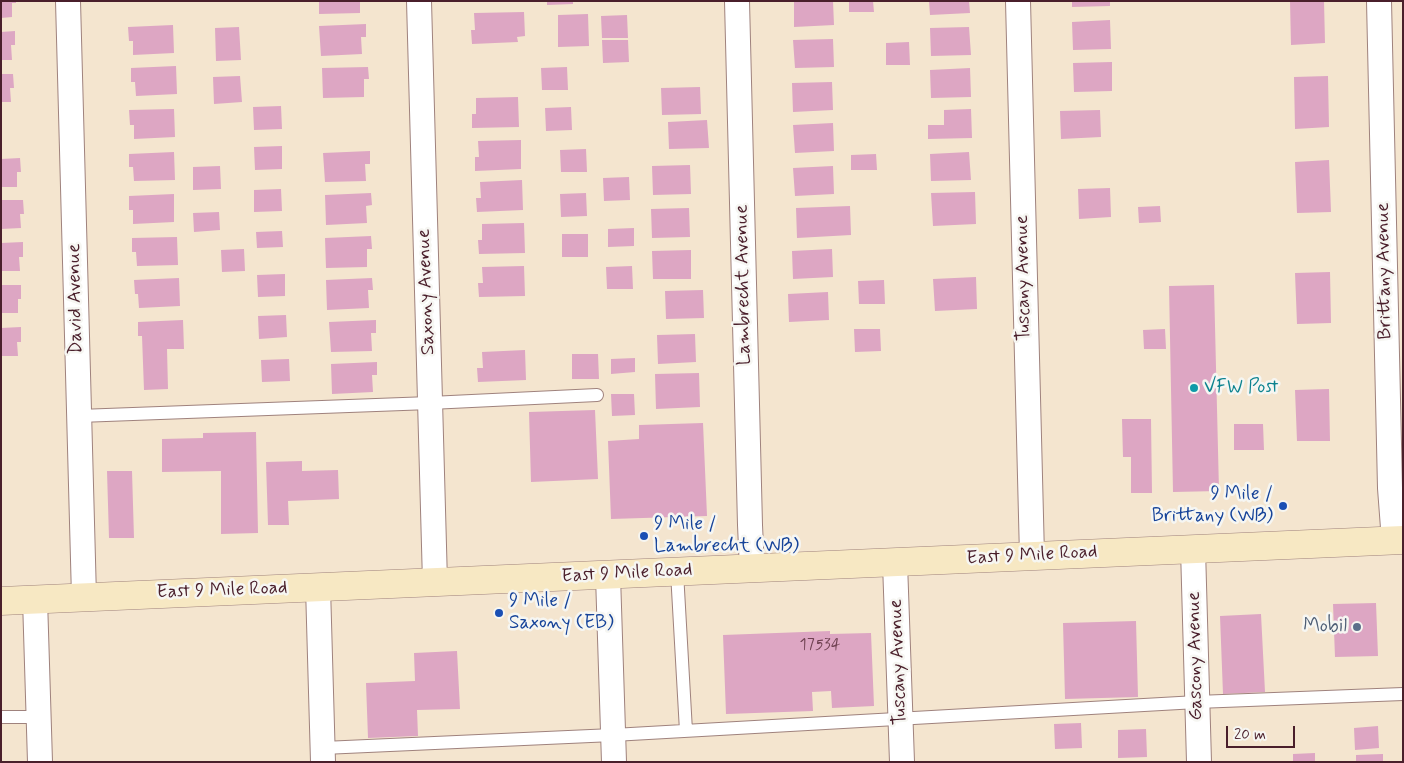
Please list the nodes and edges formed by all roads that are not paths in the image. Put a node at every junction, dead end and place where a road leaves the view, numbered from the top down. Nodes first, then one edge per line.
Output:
1 (68, 1) edge
2 (419, 1) edge
3 (737, 1) edge
4 (1018, 1) edge
5 (1379, 1) edge
6 (597, 395) dead end
7 (1396, 402) edge
8 (430, 403) junction
9 (79, 416) junction
10 (1398, 540) edge
11 (1193, 549) junction
12 (1032, 556) junction
13 (895, 563) junction
14 (752, 569) junction
15 (677, 572) junction
16 (608, 576) junction
17 (435, 582) junction
18 (318, 587) junction
19 (84, 597) junction
20 (35, 600) junction
21 (1, 601) edge
22 (1403, 694) edge
23 (1197, 702) junction
24 (1, 717) edge
25 (39, 717) junction
26 (900, 719) junction
27 (686, 731) junction
28 (613, 735) junction
29 (323, 755) edge
30 (40, 762) edge
31 (614, 762) edge
32 (902, 762) edge
33 (1199, 762) edge

1 - 9 street, David Avenue
2 - 8 street, Saxony Avenue
3 - 14 street, Lambrecht Avenue
4 - 12 street, Tuscany Avenue
5 - 7 street, Brittany Avenue
6 - 8 lane
7 - 10 street, Brittany Avenue
8 - 9 lane
8 - 17 street, Saxony Avenue
9 - 19 street, David Avenue
10 - 11 main road, East 9 Mile Road
11 - 12 main road, East 9 Mile Road
11 - 23 street, Gascony Avenue
12 - 13 main road, East 9 Mile Road
13 - 14 main road, East 9 Mile Road
13 - 26 street, Tuscany Avenue
14 - 15 main road, East 9 Mile Road
15 - 16 main road, East 9 Mile Road
15 - 27 lane
16 - 17 main road, East 9 Mile Road
16 - 28 street
17 - 18 main road, East 9 Mile Road
18 - 19 main road, East 9 Mile Road
18 - 29 street
19 - 20 main road, East 9 Mile Road
20 - 21 main road, East 9 Mile Road
20 - 25 street
22 - 23 lane
23 - 26 lane
23 - 33 street, Gascony Avenue
24 - 25 lane
25 - 30 street
26 - 27 lane
26 - 32 street, Tuscany Avenue
27 - 28 lane
28 - 29 lane
28 - 31 street

